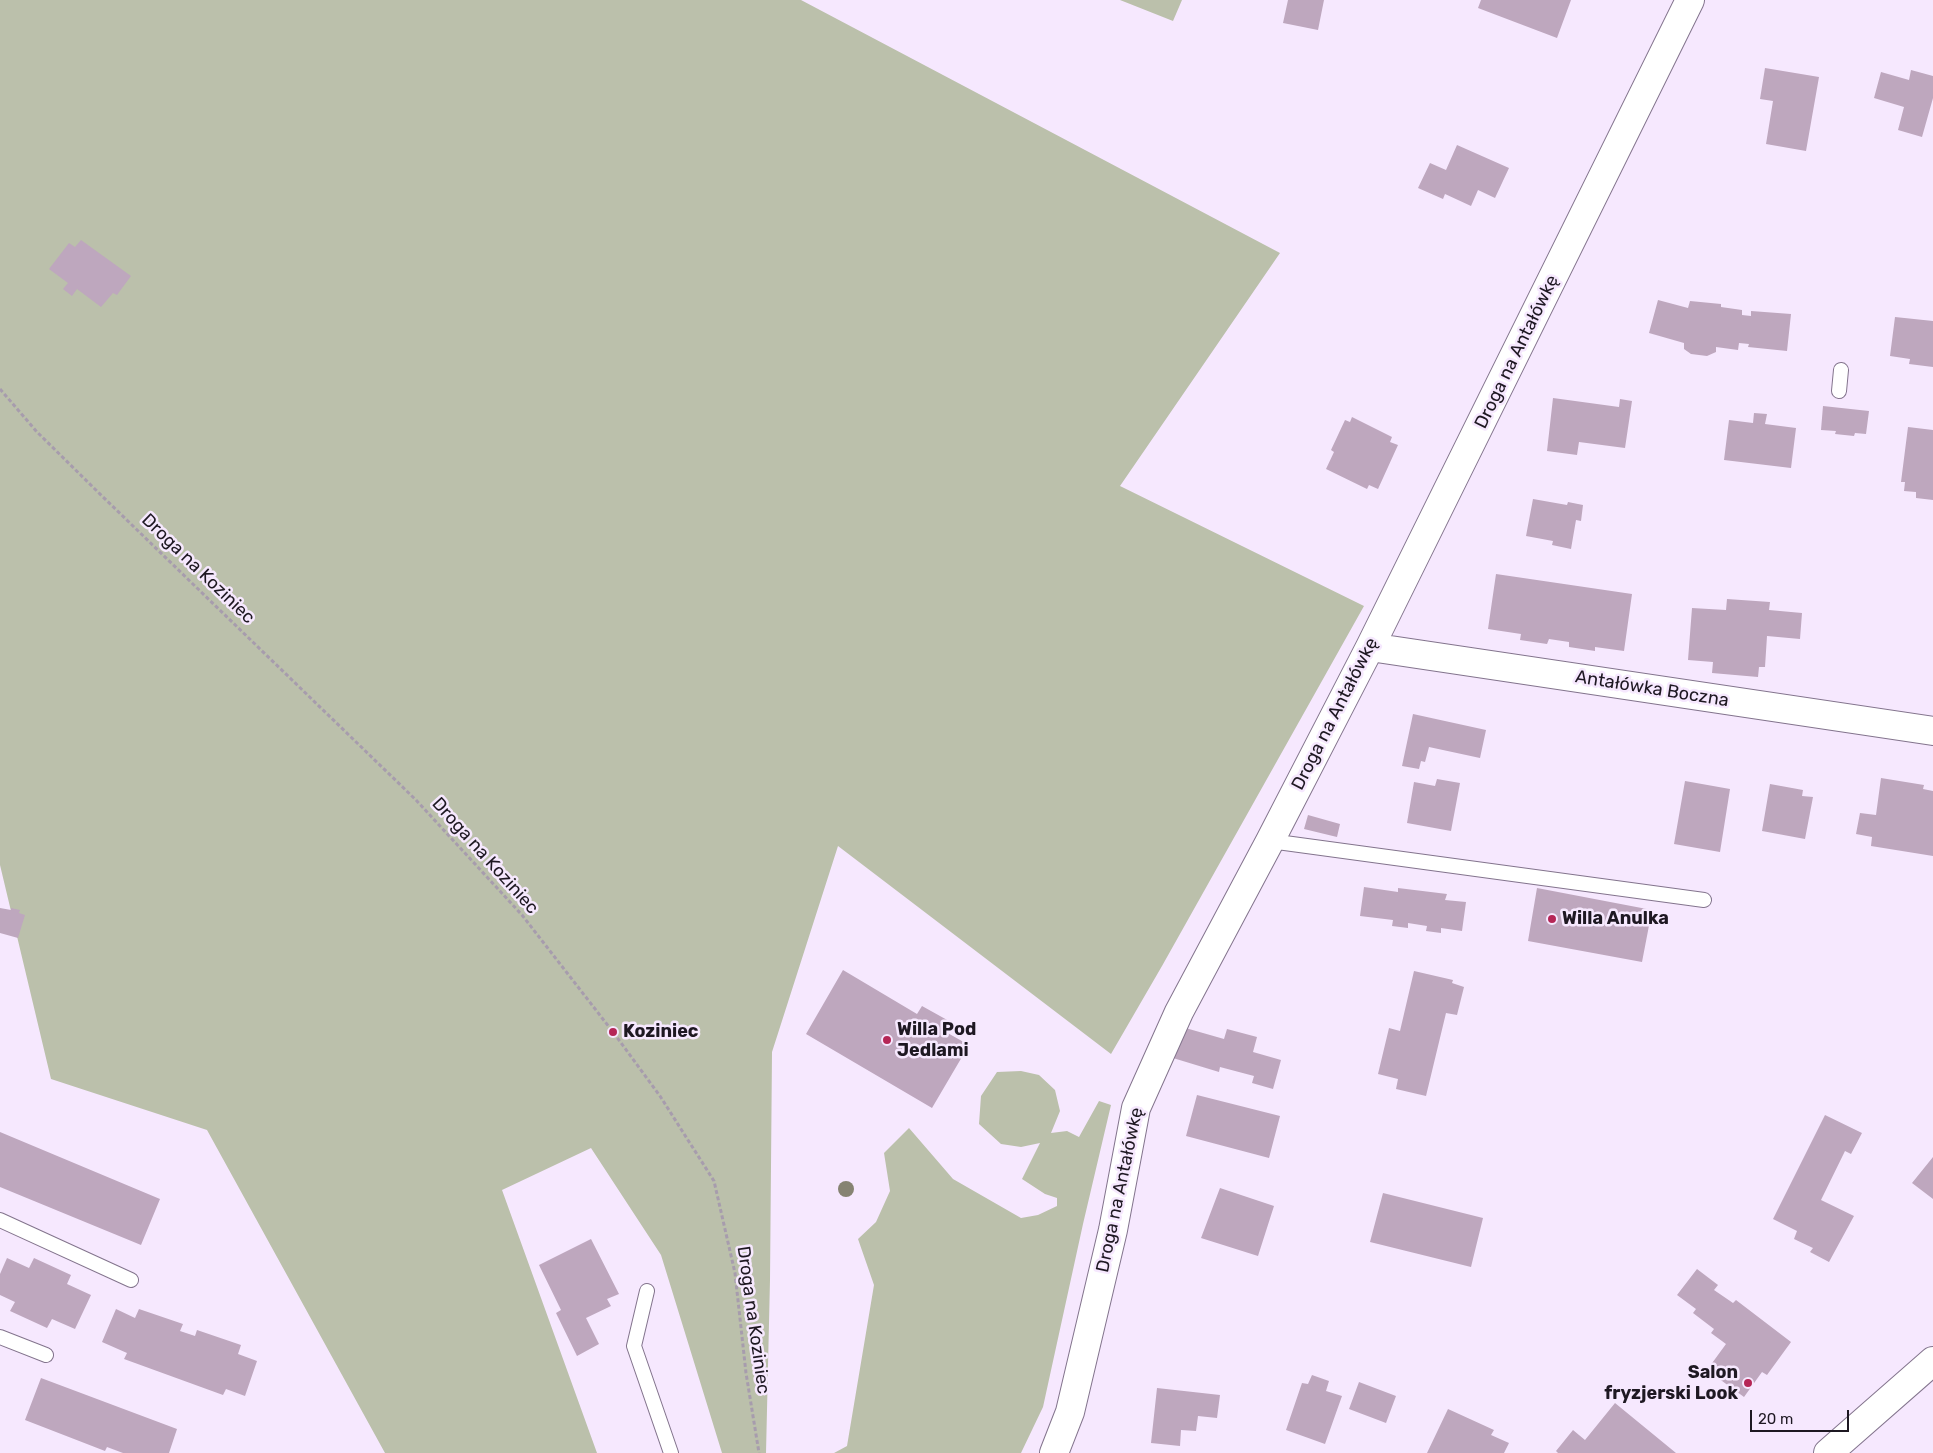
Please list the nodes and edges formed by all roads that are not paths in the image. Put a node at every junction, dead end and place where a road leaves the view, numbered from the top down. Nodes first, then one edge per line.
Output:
1 (1690, 0) edge
2 (1841, 370) dead end
3 (1839, 391) dead end
4 (1370, 647) junction
5 (1933, 731) edge
6 (1270, 841) junction
7 (1704, 900) dead end
8 (0, 1220) edge
9 (131, 1280) dead end
10 (647, 1291) dead end
11 (0, 1336) edge
12 (46, 1355) dead end
13 (1933, 1361) edge
14 (671, 1453) edge
15 (1054, 1453) edge
16 (1828, 1453) edge

1 - 4 street, Droga na Antałówkę
2 - 3 lane
4 - 5 street, Antałówka Boczna
4 - 6 street, Droga na Antałówkę
6 - 7 lane
6 - 15 street, Droga na Antałówkę
8 - 9 lane
10 - 14 lane
11 - 12 lane
13 - 16 street

